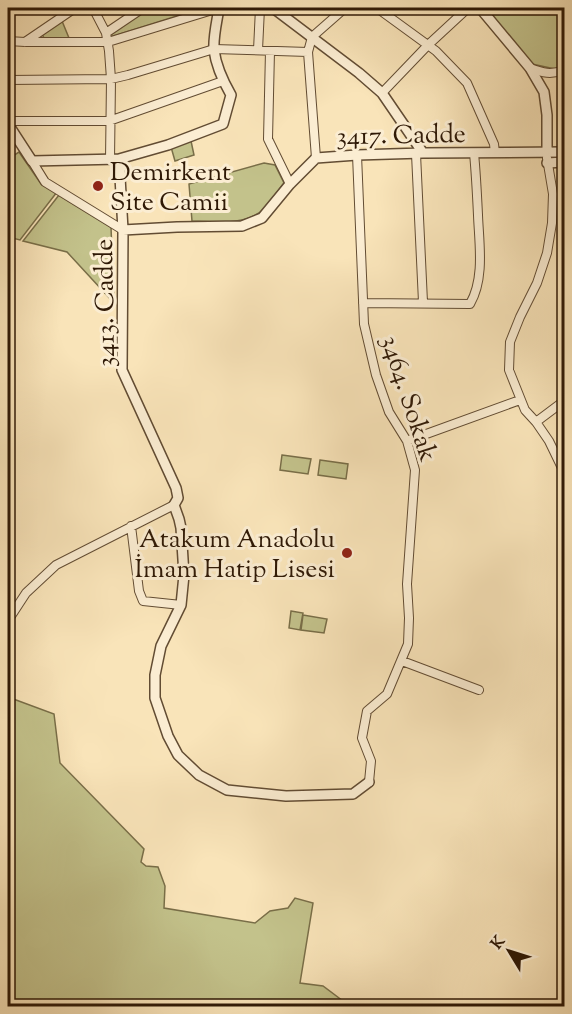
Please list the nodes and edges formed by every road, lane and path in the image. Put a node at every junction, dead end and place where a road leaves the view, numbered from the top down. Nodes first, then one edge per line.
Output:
1 (75, 8) edge
2 (93, 8) edge
3 (143, 8) edge
4 (219, 8) edge
5 (260, 8) edge
6 (273, 8) edge
7 (345, 8) edge
8 (377, 8) edge
9 (468, 8) edge
10 (480, 8) edge
11 (107, 37) junction
12 (312, 37) junction
13 (8, 41) edge
14 (25, 42) junction
15 (428, 45) junction
16 (214, 49) junction
17 (258, 50) junction
18 (270, 51) junction
19 (308, 52) junction
20 (530, 68) junction
21 (564, 70) edge
22 (111, 79) junction
23 (8, 80) edge
24 (223, 81) junction
25 (382, 93) junction
26 (109, 121) junction
27 (8, 123) edge
28 (547, 152) junction
29 (564, 152) edge
30 (420, 153) junction
31 (474, 153) junction
32 (495, 153) junction
33 (357, 155) junction
34 (316, 158) junction
35 (114, 159) junction
36 (32, 161) junction
37 (564, 162) edge
38 (547, 163) junction
39 (290, 184) junction
40 (123, 230) junction
41 (363, 303) junction
42 (423, 303) junction
43 (520, 400) junction
44 (564, 400) edge
45 (536, 422) junction
46 (407, 441) junction
47 (564, 472) edge
48 (174, 506) junction
49 (131, 526) junction
50 (181, 605) junction
51 (8, 624) edge
52 (402, 661) junction
53 (479, 690) dead end
54 (369, 782) joint

1 - 14 street
2 - 11 street
3 - 11 street
4 - 11 street
4 - 16 street
5 - 17 street
6 - 12 street
7 - 12 street
8 - 15 street
9 - 15 street
10 - 20 street
11 - 14 street
11 - 22 street
12 - 19 street
12 - 25 street
13 - 14 street
15 - 25 street
15 - 32 street
16 - 17 street
16 - 22 street
16 - 24 street
17 - 18 street
18 - 19 street
18 - 39 street
19 - 34 street
20 - 21 street
20 - 28 street
22 - 23 street
22 - 26 street
24 - 26 street
24 - 35 street
25 - 30 street
26 - 27 street
26 - 35 street
27 - 36 street
28 - 29 street, 3417. Cadde
28 - 32 street, 3417. Cadde
28 - 38 street
30 - 31 street, 3417. Cadde
30 - 33 street, 3417. Cadde
30 - 42 street
31 - 32 street, 3417. Cadde
31 - 42 street
33 - 34 street, 3417. Cadde
33 - 41 street, 3464. Sokak
34 - 39 street, 3417. Cadde
35 - 36 street
35 - 40 street, 3413. Cadde
36 - 40 street
37 - 38 street
38 - 43 street
39 - 40 street, 3417. Cadde
40 - 48 street, 3413. Cadde
41 - 42 street
41 - 46 street, 3464. Sokak
43 - 45 street
43 - 46 street
44 - 45 street
45 - 47 street
46 - 52 street, 3464. Sokak
48 - 49 street
48 - 50 street, 3413. Cadde
49 - 50 street
49 - 51 street
50 - 54 street, 3413. Cadde
52 - 53 street
52 - 54 street, 3464. Sokak

